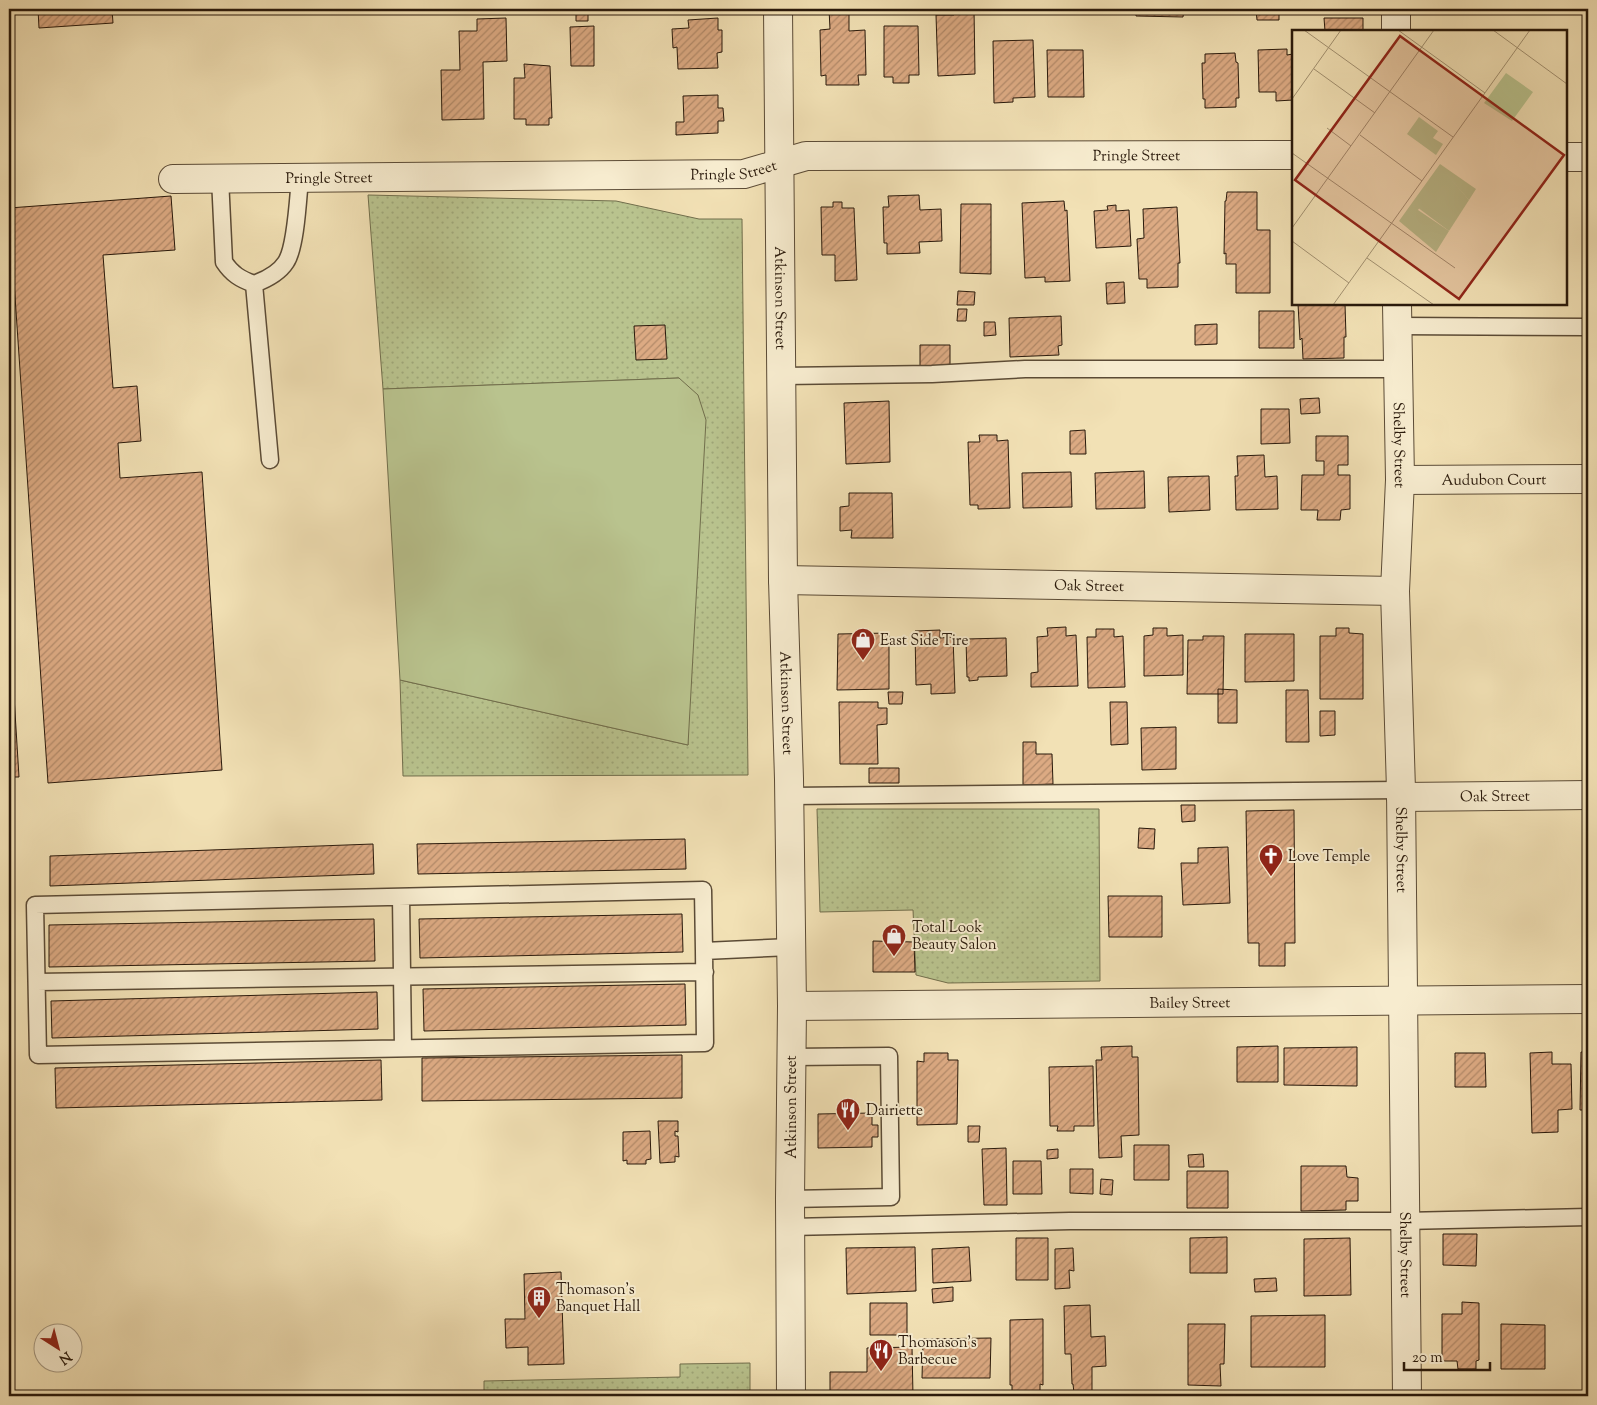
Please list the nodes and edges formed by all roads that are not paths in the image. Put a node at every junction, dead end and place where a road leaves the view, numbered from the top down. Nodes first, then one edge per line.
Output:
1 (778, 9) edge
2 (1396, 9) edge
3 (1396, 30) edge
4 (1292, 155) edge
5 (1567, 157) edge
6 (1588, 157) edge
7 (780, 163) junction
8 (220, 178) junction
9 (300, 178) junction
10 (173, 179) dead end
11 (254, 284) junction
12 (1397, 315) edge
13 (1588, 327) edge
14 (1398, 369) junction
15 (782, 376) junction
16 (270, 460) dead end
17 (1588, 478) edge
18 (1400, 480) junction
19 (783, 580) junction
20 (1395, 590) junction
21 (1401, 794) junction
22 (1588, 795) edge
23 (789, 796) junction
24 (402, 897) junction
25 (791, 947) junction
26 (704, 951) junction
27 (705, 972) junction
28 (403, 976) junction
29 (37, 982) junction
30 (1588, 999) edge
31 (1404, 1001) junction
32 (792, 1006) junction
33 (402, 1048) junction
34 (791, 1057) junction
35 (790, 1199) junction
36 (1588, 1217) edge
37 (1404, 1221) junction
38 (790, 1227) junction
39 (791, 1396) edge
40 (1407, 1396) edge

1 - 7 street, Atkinson Street
2 - 3 street
4 - 7 street, Pringle Street
5 - 6 street
7 - 9 street, Pringle Street
7 - 15 street, Atkinson Street
8 - 9 street, Pringle Street
8 - 10 street, Pringle Street
8 - 11 lane
9 - 11 lane
11 - 16 lane
12 - 13 lane
12 - 14 street, Shelby Street
14 - 15 lane
14 - 18 street, Shelby Street
15 - 19 street, Atkinson Street
17 - 18 street, Audubon Court
18 - 20 street, Shelby Street
19 - 20 street, Oak Street
19 - 23 street, Atkinson Street
20 - 21 street, Shelby Street
21 - 22 street, Oak Street
21 - 23 lane
21 - 31 street, Shelby Street
23 - 25 street, Atkinson Street
24 - 26 lane
24 - 28 lane
24 - 29 lane
25 - 26 lane
25 - 32 street, Atkinson Street
26 - 27 lane
27 - 28 lane
27 - 33 lane
28 - 29 lane
28 - 33 lane
29 - 33 lane
30 - 31 street, Bailey Street
31 - 32 street, Bailey Street
31 - 37 street, Shelby Street
32 - 34 street, Atkinson Street
34 - 35 street, Atkinson Street
34 - 35 lane
35 - 38 street, Atkinson Street
36 - 37 lane
37 - 38 lane
37 - 40 street, Shelby Street
38 - 39 street, Atkinson Street

